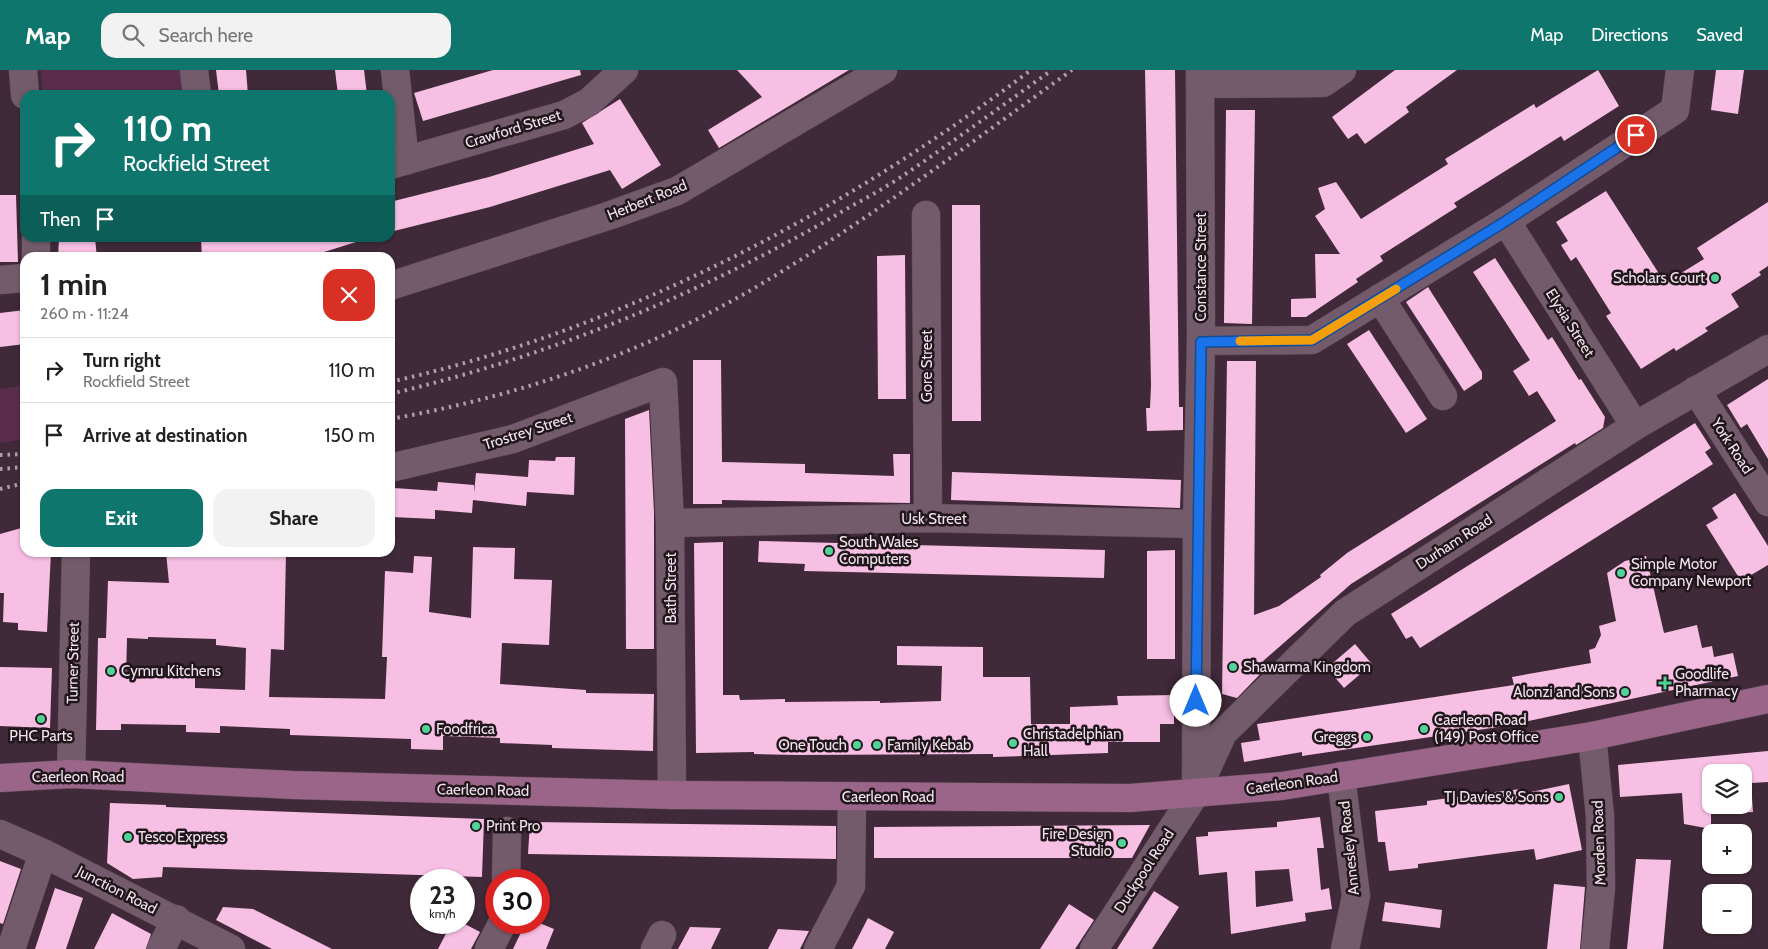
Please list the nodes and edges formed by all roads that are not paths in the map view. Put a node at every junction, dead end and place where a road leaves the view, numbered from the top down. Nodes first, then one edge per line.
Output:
1 (23, 70) edge
2 (194, 70) edge
3 (395, 70) edge
4 (624, 70) edge
5 (883, 70) edge
6 (1342, 70) edge
7 (1680, 70) edge
8 (1200, 77) edge
9 (25, 90) edge
10 (196, 90) edge
11 (397, 163) edge
12 (926, 215) dead end
13 (1506, 221) junction
14 (20, 278) edge
15 (0, 280) edge
16 (395, 284) edge
17 (1380, 298) junction
18 (1201, 342) junction
19 (1768, 349) edge
20 (663, 382) joint
21 (1696, 390) junction
22 (1443, 396) dead end
23 (1635, 426) junction
24 (395, 467) edge
25 (1768, 502) edge
26 (928, 518) junction
27 (670, 523) junction
28 (1197, 524) junction
29 (76, 557) edge
30 (1768, 699) edge
31 (1592, 736) junction
32 (71, 774) junction
33 (1341, 776) junction
34 (0, 778) edge
35 (1195, 794) junction
36 (672, 795) junction
37 (852, 797) junction
38 (507, 831) dead end
39 (0, 834) edge
40 (43, 852) junction
41 (506, 869) edge
42 (176, 919) junction
43 (497, 934) edge
44 (11, 949) edge
45 (161, 949) edge
46 (231, 949) edge
47 (489, 949) edge
48 (818, 949) edge
49 (1094, 949) edge
50 (1345, 949) edge
51 (1595, 949) edge

1 - 9 street
2 - 10 street
3 - 11 street
4 - 11 street, Crawford Street
5 - 16 street, Herbert Road
6 - 8 street
7 - 13 street
8 - 18 street, Constance Street
12 - 26 street, Gore Street
13 - 17 street
13 - 23 street, Elysia Street
14 - 15 street
17 - 18 street
17 - 22 street
18 - 28 street, Constance Street
19 - 21 street, Durham Road
20 - 24 street, Trostrey Street
20 - 27 street, Bath Street
21 - 23 street, Durham Road
21 - 25 street, York Road
23 - 35 street, Durham Road
26 - 27 street, Usk Street
26 - 28 street, Usk Street
27 - 36 street, Bath Street
28 - 35 street, Constance Street
29 - 32 street, Turner Street
30 - 31 main road, Caerleon Road
31 - 33 main road, Caerleon Road
31 - 51 street, Morden Road
32 - 34 main road, Caerleon Road
32 - 36 main road, Caerleon Road
33 - 35 main road, Caerleon Road
33 - 50 street, Annesley Road
35 - 37 main road, Caerleon Road
35 - 49 street, Duckpool Road
36 - 37 main road, Caerleon Road
37 - 48 street
38 - 41 street
39 - 40 street, Junction Road
40 - 42 street, Junction Road
40 - 44 street
42 - 45 street
42 - 46 street, Junction Road
43 - 47 street

